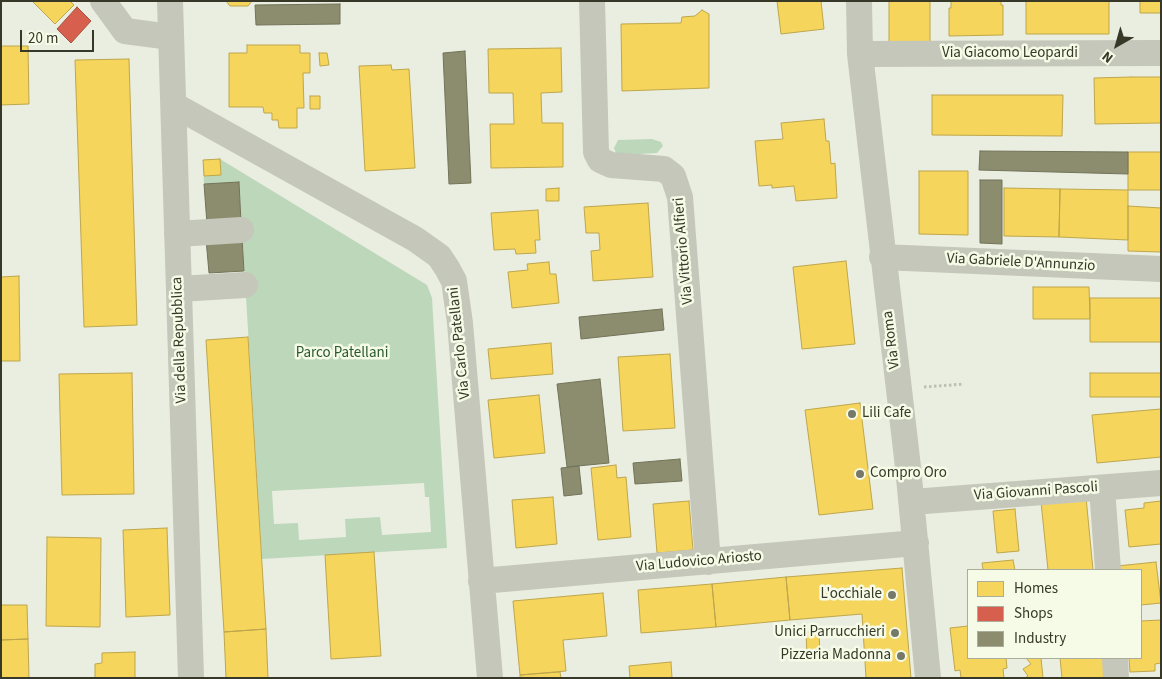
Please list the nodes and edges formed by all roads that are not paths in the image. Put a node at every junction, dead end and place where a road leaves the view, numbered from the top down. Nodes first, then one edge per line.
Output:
1 (103, 1) edge
2 (170, 1) edge
3 (592, 1) edge
4 (859, 1) edge
5 (171, 36) junction
6 (1161, 53) edge
7 (860, 54) junction
8 (174, 105) junction
9 (241, 230) dead end
10 (177, 234) junction
11 (882, 257) junction
12 (1161, 269) edge
13 (245, 285) dead end
14 (179, 289) junction
15 (1161, 483) edge
16 (1102, 488) junction
17 (912, 502) junction
18 (916, 543) junction
19 (708, 562) junction
20 (1108, 569) edge
21 (481, 581) junction
22 (1115, 659) edge
23 (191, 678) edge
24 (490, 678) edge
25 (928, 678) edge
26 (1116, 678) edge

1 - 5 street
2 - 5 street, Via della Repubblica
3 - 19 street, Via Vittorio Alfieri
4 - 7 street, Via Roma
5 - 8 street, Via della Repubblica
6 - 7 street, Via Giacomo Leopardi
7 - 11 street, Via Roma
8 - 10 street, Via della Repubblica
8 - 21 street, Via Carlo Patellani
9 - 10 street
10 - 14 street, Via della Repubblica
11 - 12 street, Via Gabriele D'Annunzio
11 - 17 street, Via Roma
13 - 14 street
14 - 23 street, Via della Repubblica
15 - 16 street, Via Giovanni Pascoli
16 - 17 street, Via Giovanni Pascoli
16 - 20 street
17 - 18 street, Via Roma
18 - 19 street, Via Ludovico Ariosto
18 - 25 street, Via Roma
19 - 21 street, Via Ludovico Ariosto
21 - 24 street, Via Carlo Patellani
22 - 26 street

